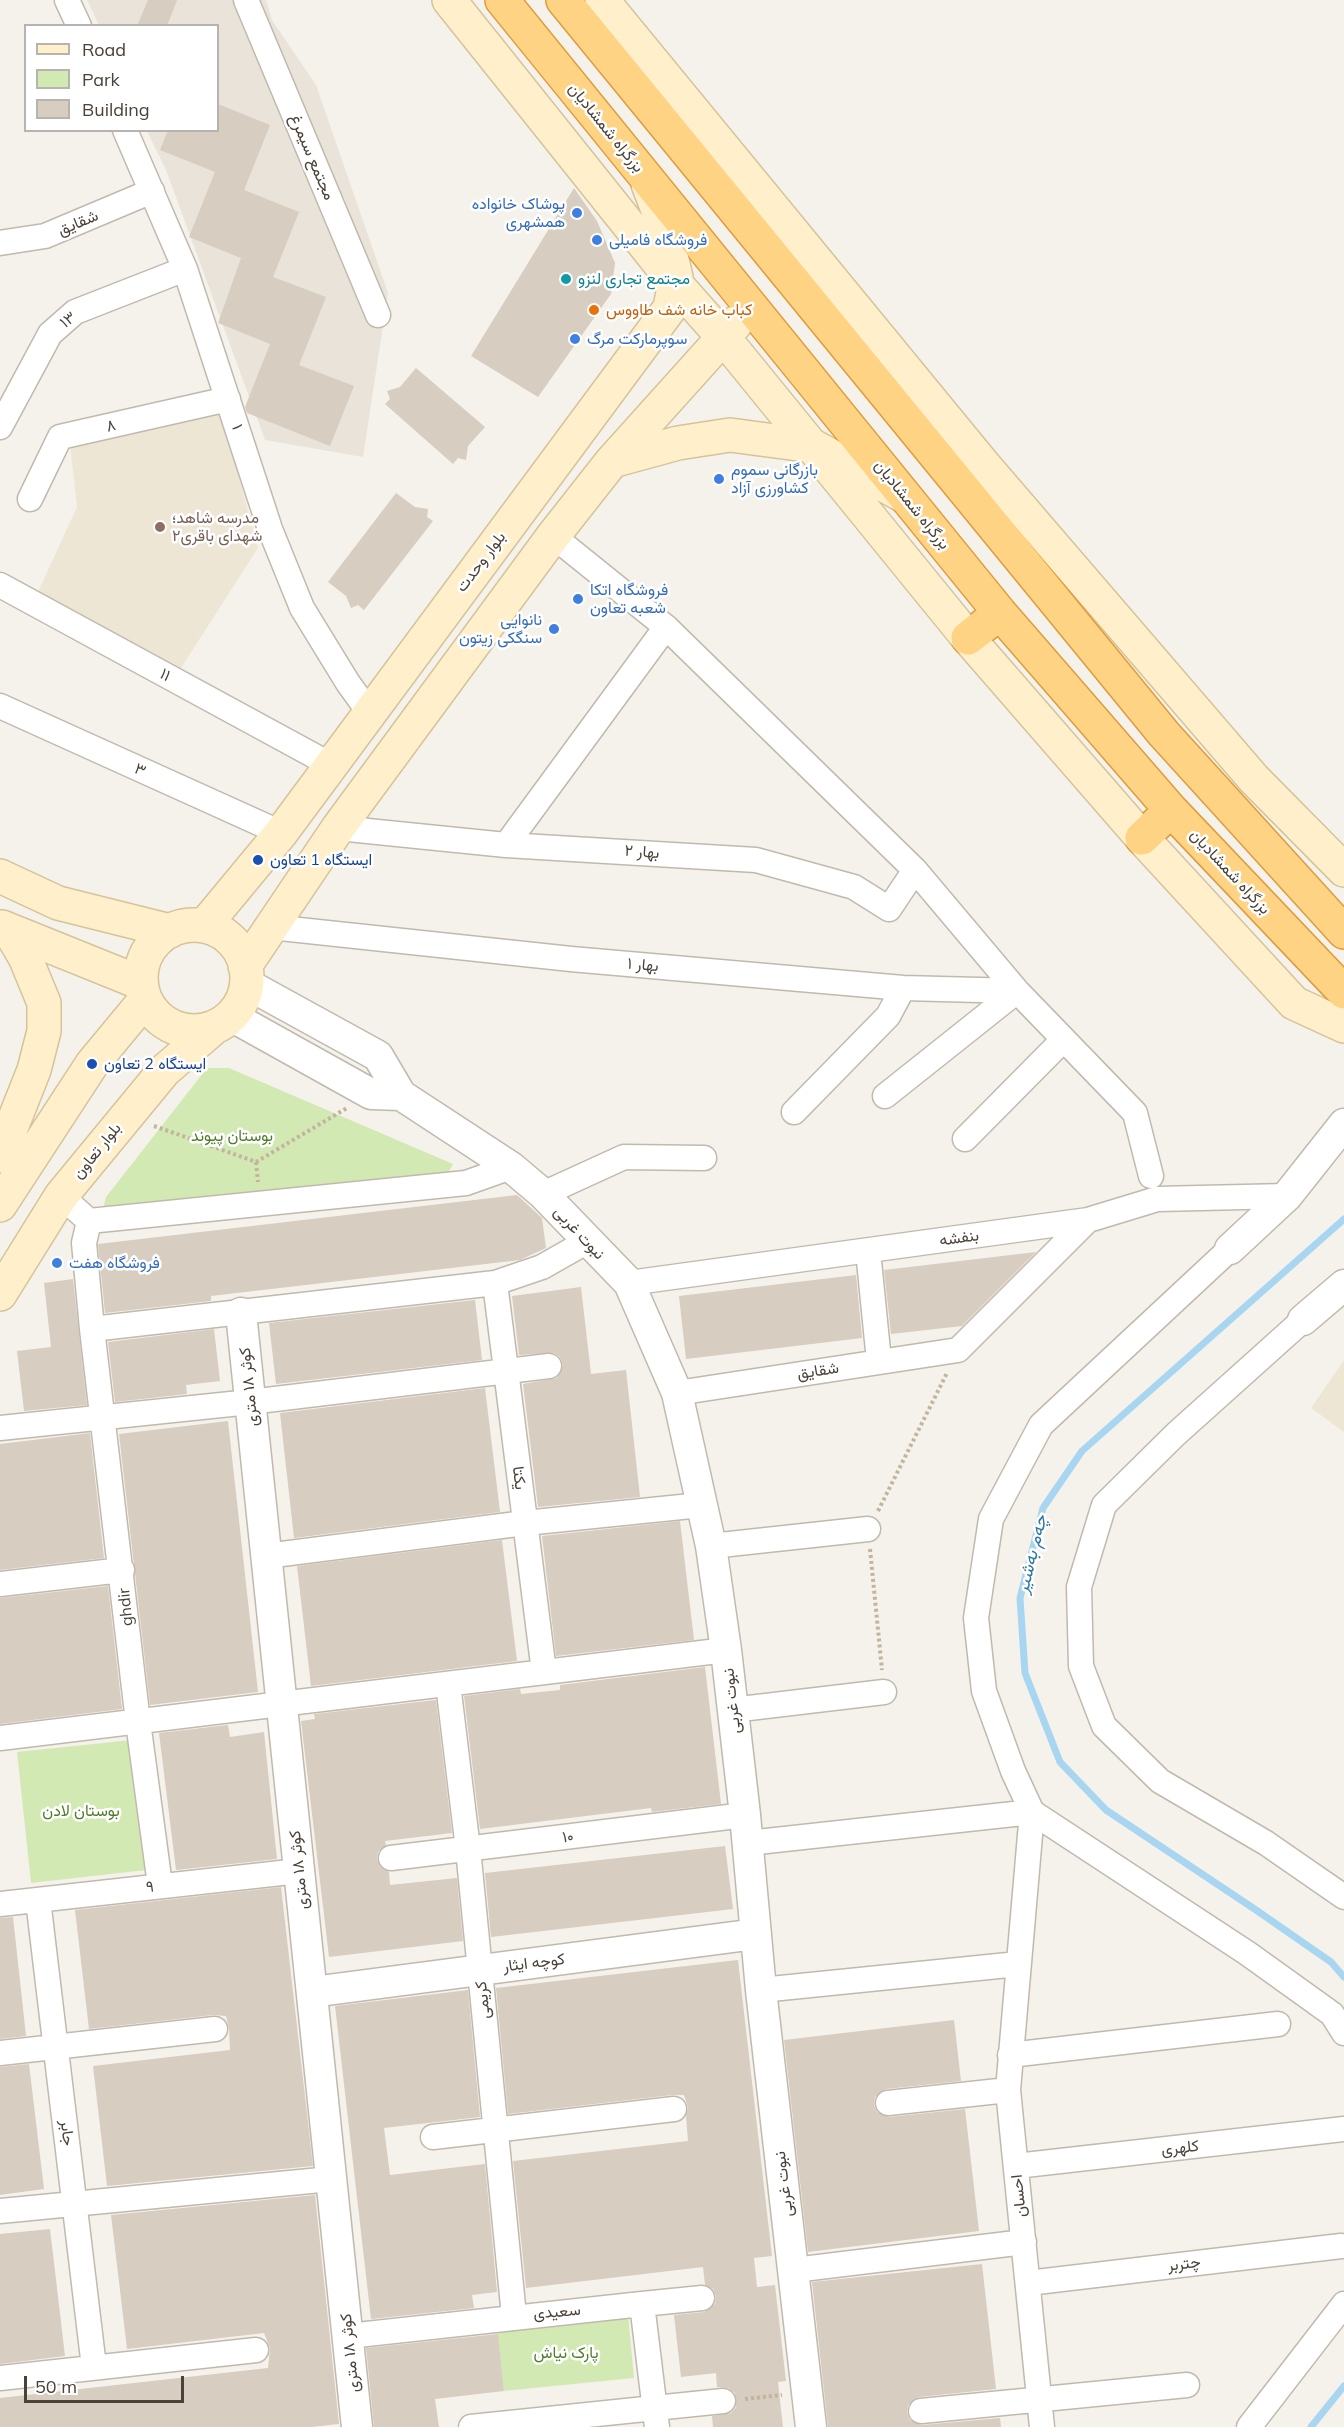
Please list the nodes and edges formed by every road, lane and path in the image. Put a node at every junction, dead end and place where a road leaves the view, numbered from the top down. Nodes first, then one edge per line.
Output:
1 (67, 0) edge
2 (246, 0) edge
3 (449, 0) edge
4 (502, 0) edge
5 (563, 0) edge
6 (602, 0) edge
7 (78, 24) edge
8 (687, 105) junction
9 (126, 132) edge
10 (686, 150) junction
11 (726, 153) junction
12 (644, 174) junction
13 (152, 191) junction
14 (0, 243) edge
15 (185, 269) junction
16 (676, 284) junction
17 (751, 306) junction
18 (378, 315) dead end
19 (652, 331) junction
20 (723, 337) junction
21 (692, 372) junction
22 (228, 399) junction
23 (0, 427) edge
24 (813, 446) junction
25 (612, 461) junction
26 (904, 496) junction
27 (30, 499) dead end
28 (553, 536) junction
29 (0, 585) edge
30 (1000, 613) junction
31 (666, 627) junction
32 (968, 638) junction
33 (0, 706) edge
34 (369, 712) junction
35 (331, 765) junction
36 (1171, 810) junction
37 (338, 828) junction
38 (281, 832) junction
39 (1142, 838) junction
40 (506, 845) junction
41 (915, 870) junction
42 (1344, 870) edge
43 (0, 876) edge
44 (204, 926) junction
45 (271, 927) junction
46 (4, 928) edge
47 (170, 931) junction
48 (1344, 932) edge
49 (246, 975) junction
50 (903, 988) junction
51 (143, 991) junction
52 (1017, 991) junction
53 (1344, 992) edge
54 (224, 1021) junction
55 (1344, 1026) edge
56 (1063, 1040) junction
57 (371, 1094) junction
58 (402, 1095) junction
59 (885, 1096) dead end
60 (794, 1112) dead end
61 (125, 1116) junction
62 (1344, 1124) edge
63 (965, 1139) dead end
64 (0, 1156) edge
65 (704, 1158) dead end
66 (511, 1167) junction
67 (1150, 1176) dead end
68 (543, 1194) junction
69 (61, 1196) junction
70 (1287, 1196) junction
71 (0, 1205) edge
72 (1088, 1220) junction
73 (89, 1221) junction
74 (586, 1242) junction
75 (1230, 1249) joint
76 (868, 1251) junction
77 (495, 1283) junction
78 (629, 1284) junction
79 (1344, 1285) edge
80 (0, 1294) edge
81 (241, 1313) junction
82 (1303, 1320) joint
83 (92, 1329) junction
84 (958, 1350) junction
85 (879, 1361) junction
86 (549, 1366) dead end
87 (506, 1371) junction
88 (677, 1393) junction
89 (250, 1402) junction
90 (103, 1418) junction
91 (0, 1428) edge
92 (701, 1505) junction
93 (525, 1523) junction
94 (868, 1530) junction
95 (711, 1546) junction
96 (266, 1556) junction
97 (122, 1570) junction
98 (0, 1584) edge
99 (726, 1650) junction
100 (544, 1672) junction
101 (448, 1684) junction
102 (884, 1692) joint
103 (282, 1704) junction
104 (732, 1710) junction
105 (138, 1722) junction
106 (0, 1738) edge
107 (1032, 1812) junction
108 (746, 1829) junction
109 (468, 1849) junction
110 (391, 1858) dead end
111 (299, 1871) junction
112 (160, 1885) junction
113 (1344, 1897) edge
114 (38, 1900) junction
115 (0, 1904) edge
116 (756, 1934) junction
117 (1018, 1964) junction
118 (480, 1970) junction
119 (761, 1990) junction
120 (312, 1992) junction
121 (1278, 2024) dead end
122 (215, 2029) dead end
123 (1344, 2033) edge
124 (56, 2046) junction
125 (0, 2053) edge
126 (1010, 2055) junction
127 (1008, 2091) junction
128 (888, 2103) dead end
129 (674, 2109) dead end
130 (1344, 2129) edge
131 (495, 2130) junction
132 (432, 2137) dead end
133 (1016, 2166) junction
134 (331, 2179) junction
135 (76, 2205) junction
136 (0, 2211) edge
137 (1023, 2242) junction
138 (1341, 2246) dead end
139 (794, 2270) junction
140 (1028, 2283) junction
141 (702, 2298) dead end
142 (642, 2304) junction
143 (1344, 2304) edge
144 (514, 2316) junction
145 (348, 2336) junction
146 (256, 2350) dead end
147 (94, 2367) junction
148 (0, 2378) edge
149 (1187, 2385) dead end
150 (808, 2393) junction
151 (1040, 2399) junction
152 (723, 2401) joint
153 (921, 2411) dead end
154 (656, 2417) edge
155 (357, 2427) edge
156 (471, 2427) edge
157 (812, 2427) edge
158 (1042, 2427) edge
159 (1249, 2427) edge

1 - 7 street
2 - 18 street, مجتمع سیمرغ
3 - 16 main road
4 - 12 highway, بزرگراه شمشادیان
5 - 10 highway
6 - 8 main road
8 - 10 main road
8 - 11 main road
9 - 13 street, ۱
10 - 11 main road
10 - 48 highway
11 - 42 main road
12 - 16 main road, بلوار وحدت
12 - 17 highway, بزرگراه شمشادیان
13 - 14 street, شقایق
13 - 15 street, ۱
15 - 22 street, ۱
15 - 23 street, ۱۳
16 - 19 main road, بلوار وحدت
16 - 20 main road
17 - 20 main road
17 - 26 highway, بزرگراه شمشادیان
19 - 21 main road
19 - 34 main road, بلوار وحدت
20 - 21 main road
20 - 24 main road
21 - 25 main road
22 - 27 street, ۸
22 - 34 street, ۱
24 - 25 main road
24 - 26 main road
24 - 32 main road
25 - 28 main road
26 - 30 highway, بزرگراه شمشادیان
28 - 31 street
28 - 37 main road
29 - 35 street, ۱۱
30 - 32 highway
30 - 36 highway, بزرگراه شمشادیان
31 - 40 street
31 - 41 street
32 - 39 main road
33 - 38 street, ۳
34 - 35 main road, بلوار وحدت
35 - 38 main road, بلوار وحدت
36 - 39 highway
36 - 53 highway, بزرگراه شمشادیان
37 - 40 street, بهار ۲
37 - 45 main road
38 - 44 main road, بلوار وحدت
39 - 55 main road
40 - 41 street, بهار ۲
41 - 52 street
43 - 47 main road
44 - 47 main road
44 - 49 main road
45 - 49 main road
45 - 50 street, بهار ۱
46 - 51 main road
46 - 64 main road
47 - 51 main road
49 - 54 main road
49 - 58 street, نبوت غربی
50 - 52 street, بهار ۱
50 - 60 street
51 - 54 main road
51 - 71 main road
52 - 56 street
52 - 59 street
54 - 57 street
54 - 61 main road, بلوار تعاون
56 - 63 street
56 - 67 street
57 - 58 street
57 - 61 path
58 - 66 street, نبوت غربی
61 - 69 main road, بلوار تعاون
62 - 70 street
65 - 68 street
66 - 68 street, نبوت غربی
66 - 73 street
68 - 74 street, نبوت غربی
69 - 73 street
69 - 80 main road, بلوار تعاون
70 - 72 street, بنفشه
70 - 75 street
72 - 76 street, بنفشه
72 - 84 street
73 - 83 street, ghdir
74 - 77 street
74 - 78 street, نبوت غربی
75 - 107 street
76 - 78 street, بنفشه
76 - 85 street
77 - 81 street
77 - 87 street, یکتا
78 - 88 street, نبوت غربی
79 - 82 street
81 - 83 street
81 - 89 street, کوثر ۱۸ متری
82 - 113 street
83 - 90 street, ghdir
84 - 85 street, شقایق
84 - 94 path
85 - 88 street, شقایق
86 - 87 street
87 - 89 street
87 - 93 street, یکتا
88 - 92 street, نبوت غربی
89 - 90 street
89 - 96 street, کوثر ۱۸ متری
90 - 91 street
90 - 97 street, ghdir
92 - 93 street
92 - 95 street, نبوت غربی
93 - 96 street
93 - 100 street, یکتا
94 - 95 street
94 - 102 path
95 - 99 street, نبوت غربی
96 - 103 street, کوثر ۱۸ متری
97 - 98 street
97 - 105 street, ghdir
99 - 100 street
99 - 104 street, نبوت غربی
100 - 101 street
101 - 103 street
101 - 109 street, کریمی
102 - 104 street
103 - 105 street
103 - 111 street, کوثر ۱۸ متری
104 - 108 street, نبوت غربی
105 - 106 street
105 - 112 street, ghdir
107 - 108 street, ۱۰
107 - 117 street, احسان
107 - 123 street
108 - 109 street, ۱۰
108 - 116 street, نبوت غربی
109 - 110 street, ۱۰
109 - 118 street, کریمی
111 - 112 street, ۹
111 - 120 street, کوثر ۱۸ متری
112 - 114 street, ۹
114 - 115 street, ۹
114 - 124 street, جابر
116 - 118 street, کوچه ایثار
116 - 119 street, نبوت غربی
117 - 119 street
117 - 126 street, احسان
118 - 120 street, کوچه ایثار
118 - 131 street, کریمی
119 - 139 street, نبوت غربی
120 - 134 street, کوثر ۱۸ متری
121 - 126 street
122 - 124 street
124 - 125 street
124 - 135 street, جابر
126 - 127 street, احسان
127 - 128 street
127 - 133 street, احسان
129 - 131 street
130 - 133 street, کلهری
131 - 132 street
131 - 144 street, کریمی
133 - 137 street, احسان
134 - 135 street
134 - 145 street, کوثر ۱۸ متری
135 - 136 street
135 - 147 street, جابر
137 - 139 street
137 - 140 street, احسان
138 - 140 street, چتربر
139 - 150 street, نبوت غربی
140 - 151 street, احسان
141 - 142 street, سعیدی
142 - 144 street, سعیدی
142 - 154 street
143 - 159 street
144 - 145 street, سعیدی
145 - 155 street, کوثر ۱۸ متری
146 - 147 street
147 - 148 street
149 - 151 street
150 - 152 path
150 - 157 street, نبوت غربی
151 - 153 street
151 - 158 street, احسان
152 - 154 street
154 - 156 street

